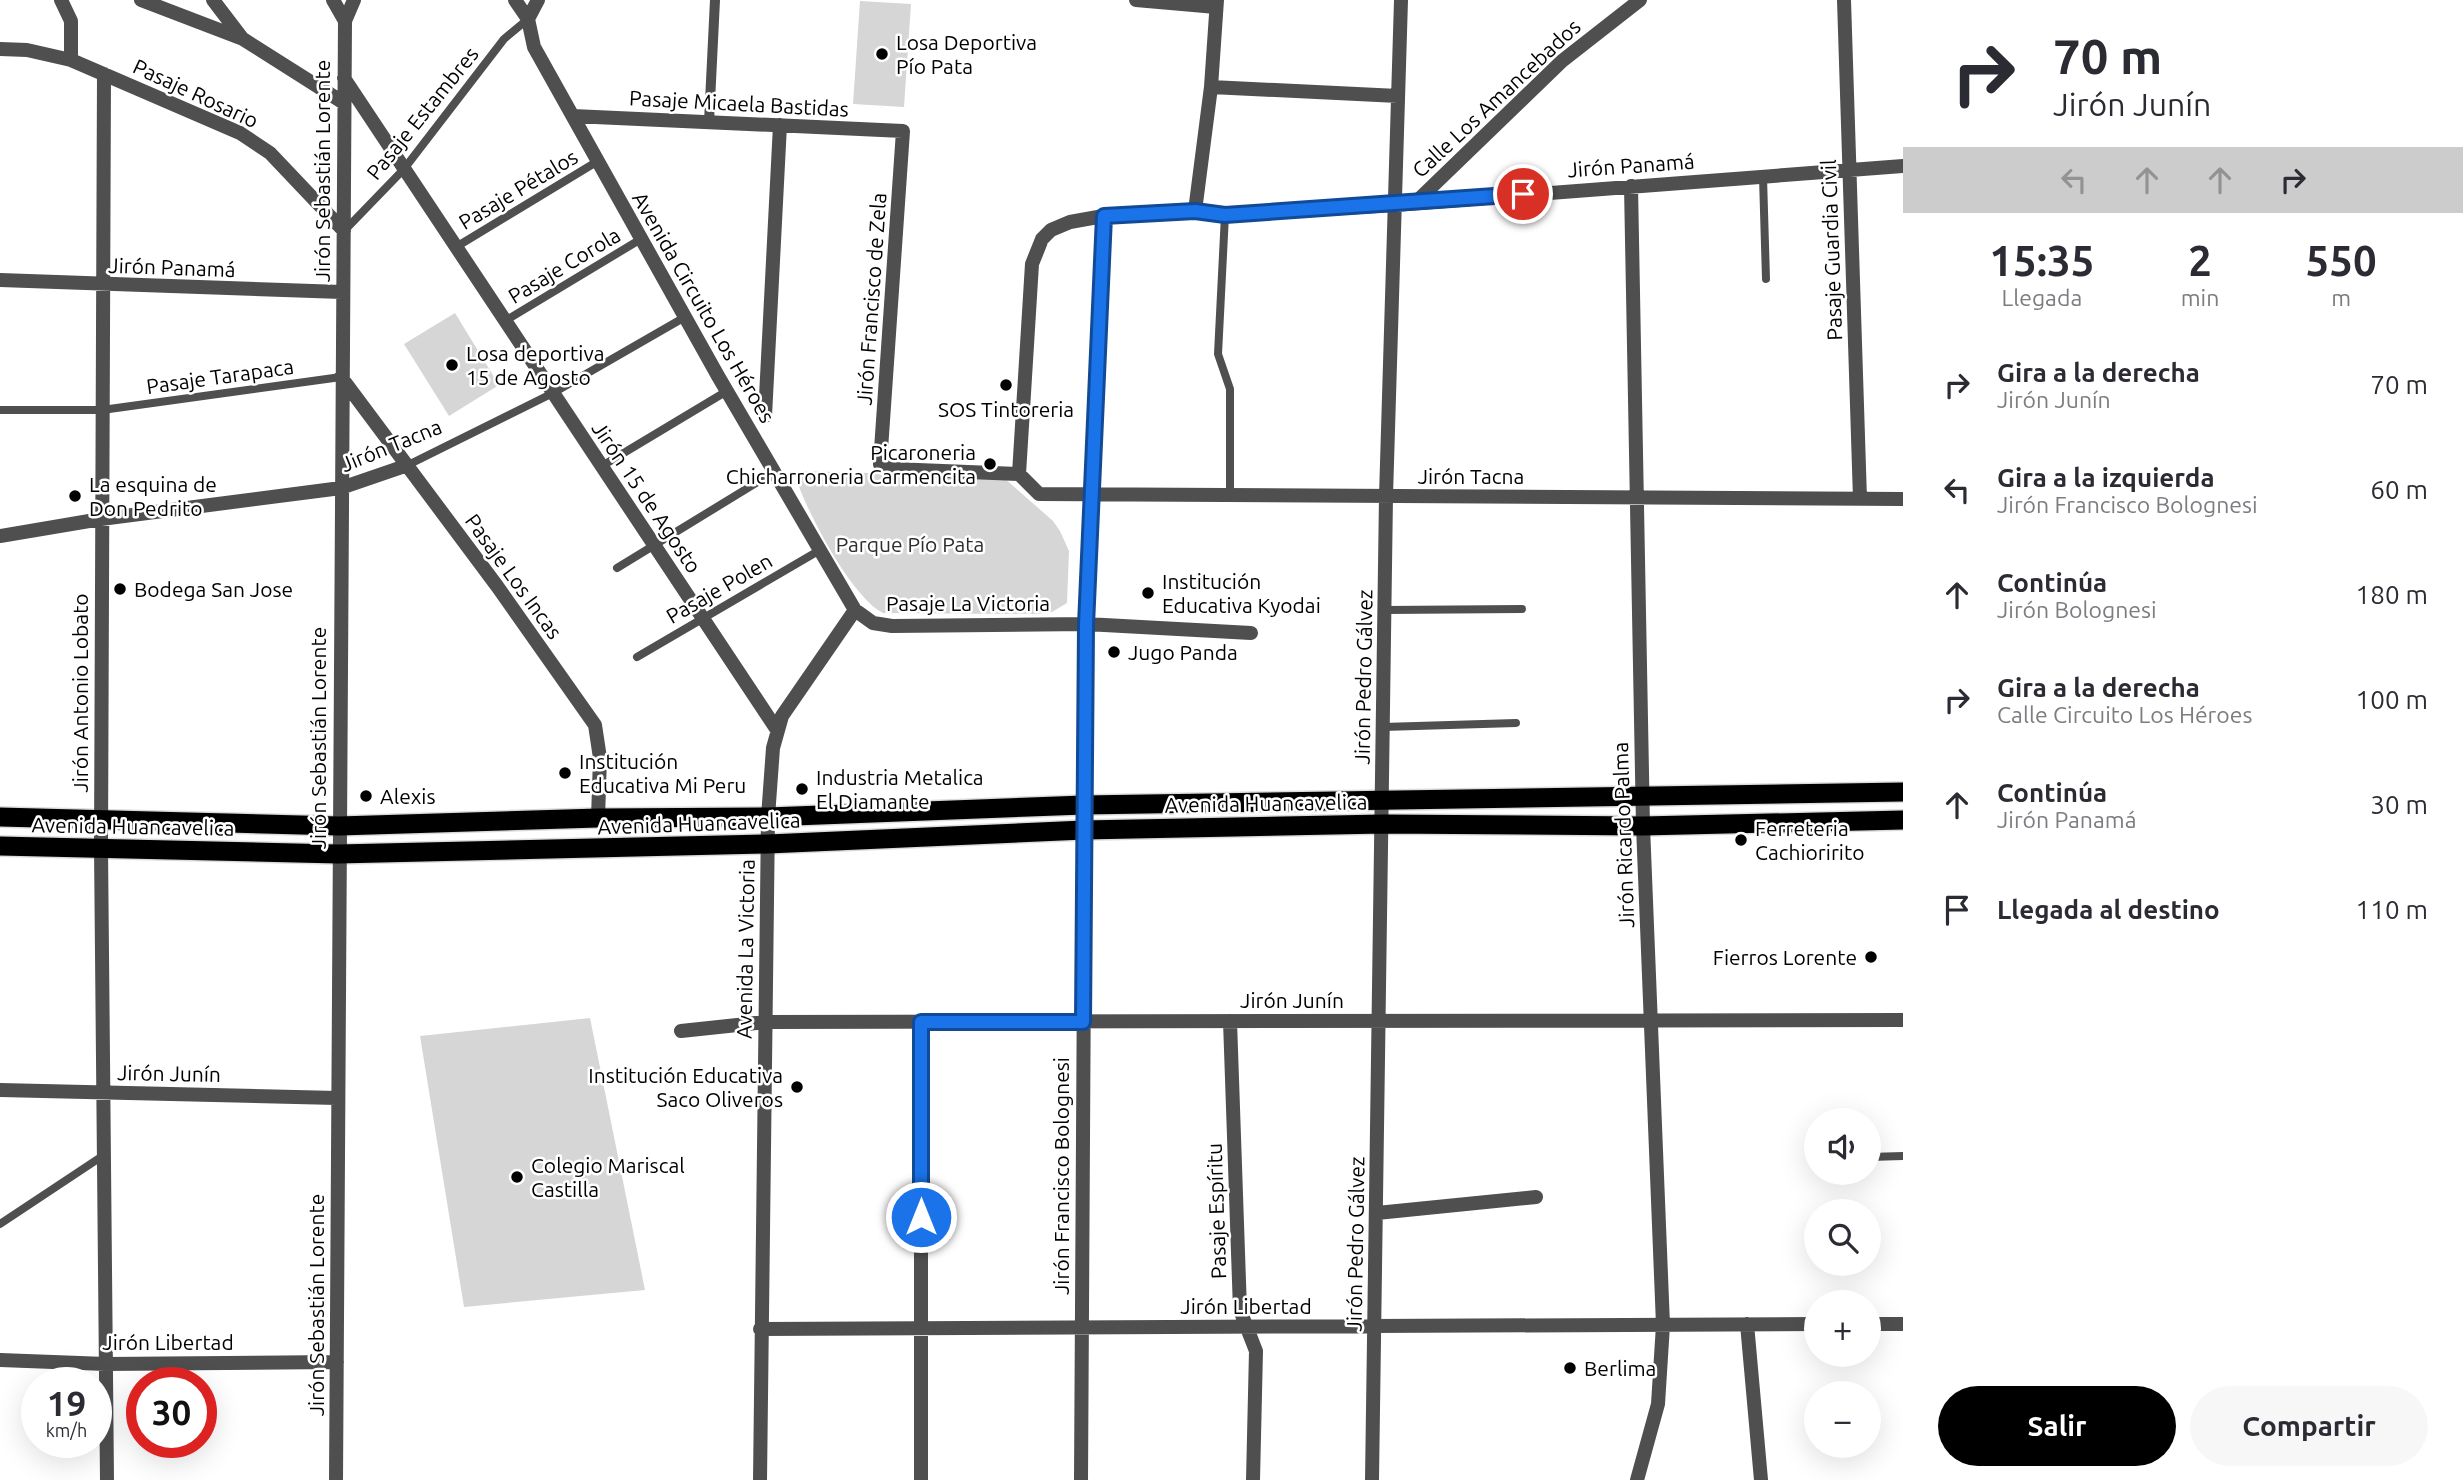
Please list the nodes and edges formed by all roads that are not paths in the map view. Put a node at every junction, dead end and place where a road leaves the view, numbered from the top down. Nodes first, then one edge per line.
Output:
1 (61, 0) edge
2 (141, 0) edge
3 (213, 0) edge
4 (333, 0) edge
5 (354, 0) edge
6 (515, 0) edge
7 (538, 0) edge
8 (715, 0) edge
9 (1136, 0) edge
10 (1401, 0) edge
11 (1616, 0) edge
12 (1640, 0) edge
13 (1844, 0) edge
14 (1216, 3) edge
15 (1618, 16) junction
16 (528, 19) junction
17 (345, 21) junction
18 (243, 39) junction
19 (0, 49) edge
20 (71, 60) junction
21 (104, 74) junction
22 (344, 78) junction
23 (1211, 87) junction
24 (1398, 96) junction
25 (344, 103) junction
26 (573, 116) junction
27 (709, 122) junction
28 (780, 125) junction
29 (903, 131) joint
30 (598, 161) junction
31 (1903, 166) edge
32 (404, 169) junction
33 (1850, 170) junction
34 (1763, 177) junction
35 (1631, 186) junction
36 (1415, 203) junction
37 (1394, 205) junction
38 (1195, 211) junction
39 (1225, 215) junction
40 (1104, 216) junction
41 (344, 231) junction
42 (641, 239) junction
43 (456, 247) junction
44 (1766, 279) dead end
45 (0, 280) edge
46 (103, 286) junction
47 (342, 292) junction
48 (685, 317) junction
49 (505, 321) junction
50 (341, 377) junction
51 (727, 391) junction
52 (553, 393) junction
53 (0, 410) edge
54 (102, 410) junction
55 (765, 416) dead end
56 (408, 466) junction
57 (602, 466) junction
58 (775, 472) junction
59 (1019, 474) junction
60 (341, 488) junction
61 (1093, 495) junction
62 (1230, 495) junction
63 (1386, 496) junction
64 (1637, 498) junction
65 (1860, 499) junction
66 (1903, 499) edge
67 (101, 519) junction
68 (0, 536) edge
69 (654, 546) junction
70 (820, 550) junction
71 (617, 568) dead end
72 (1522, 609) dead end
73 (855, 610) junction
74 (1385, 610) junction
75 (702, 618) junction
76 (1086, 625) junction
77 (1251, 633) dead end
78 (637, 657) dead end
79 (1516, 723) dead end
80 (1384, 727) junction
81 (777, 730) junction
82 (1903, 792) edge
83 (1643, 799) junction
84 (1383, 801) junction
85 (1084, 806) junction
86 (0, 817) edge
87 (768, 817) junction
88 (598, 818) junction
89 (101, 819) junction
90 (1903, 820) edge
91 (1383, 824) junction
92 (339, 826) junction
93 (1643, 827) junction
94 (1084, 830) junction
95 (768, 845) junction
96 (0, 846) edge
97 (101, 848) junction
98 (338, 854) junction
99 (1903, 1020) edge
100 (1230, 1021) junction
101 (1379, 1021) junction
102 (1651, 1021) junction
103 (765, 1022) junction
104 (921, 1022) junction
105 (1083, 1022) junction
106 (681, 1031) dead end
107 (0, 1090) edge
108 (103, 1093) junction
109 (337, 1098) junction
110 (104, 1154) junction
111 (1903, 1156) edge
112 (1881, 1157) edge
113 (1536, 1197) dead end
114 (1377, 1213) junction
115 (0, 1224) edge
116 (1747, 1324) junction
117 (1804, 1324) edge
118 (1881, 1324) edge
119 (1903, 1324) edge
120 (1663, 1325) junction
121 (1375, 1326) junction
122 (1248, 1327) junction
123 (921, 1328) junction
124 (1082, 1328) junction
125 (760, 1329) junction
126 (0, 1360) edge
127 (337, 1362) junction
128 (106, 1364) junction
129 (107, 1480) edge
130 (336, 1480) edge
131 (760, 1480) edge
132 (921, 1480) edge
133 (1081, 1480) edge
134 (1253, 1480) edge
135 (1372, 1480) edge
136 (1637, 1480) edge
137 (1761, 1480) edge

1 - 20 street
2 - 18 street
3 - 18 street
4 - 17 street
5 - 17 street
6 - 16 street, Avenida Circuito Los Héroes
7 - 16 street
8 - 27 street
9 - 14 street
10 - 24 street, Jirón Pedro Gálvez
11 - 15 street
12 - 15 street, Calle Los Amancebados
13 - 33 street, Pasaje Guardia Civil
14 - 23 street
15 - 36 street, Calle Los Amancebados
16 - 26 street, Avenida Circuito Los Héroes
16 - 32 lane, Pasaje Estambres
17 - 22 street, Jirón Sebastián Lorente
18 - 25 street
19 - 20 street, Pasaje Rosario
20 - 21 street, Pasaje Rosario
21 - 41 street, Pasaje Rosario
21 - 46 street, Jirón Antonio Lobato
22 - 25 street, Jirón Sebastián Lorente
22 - 32 street, Jirón 15 de Agosto
23 - 24 street
23 - 38 street
24 - 37 street, Jirón Pedro Gálvez
25 - 41 street, Jirón Sebastián Lorente
26 - 27 street, Pasaje Micaela Bastidas
26 - 30 street, Avenida Circuito Los Héroes
27 - 28 street, Pasaje Micaela Bastidas
28 - 29 street, Pasaje Micaela Bastidas
28 - 55 street
29 - 59 street, Jirón Francisco de Zela
30 - 42 street, Avenida Circuito Los Héroes
30 - 43 lane, Pasaje Pétalos
31 - 33 street, Jirón Panamá
32 - 41 lane, Pasaje Estambres
32 - 43 street, Jirón 15 de Agosto
33 - 34 street, Jirón Panamá
33 - 65 street, Pasaje Guardia Civil
34 - 35 street, Jirón Panamá
34 - 44 lane
35 - 36 street, Jirón Panamá
35 - 64 street, Jirón Ricardo Palma
36 - 37 street, Jirón Panamá
37 - 39 street, Jirón Panamá
37 - 63 street, Jirón Pedro Gálvez
38 - 39 street, Jirón Panamá
38 - 40 street, Jirón Panamá
39 - 62 lane
40 - 59 street, Jirón Panamá
40 - 61 street, Jirón Francisco Bolognesi
41 - 47 street, Jirón Sebastián Lorente
42 - 48 street, Avenida Circuito Los Héroes
42 - 49 lane, Pasaje Corola
43 - 49 street, Jirón 15 de Agosto
45 - 46 street, Jirón Panamá
46 - 47 street, Jirón Panamá
46 - 54 street, Jirón Antonio Lobato
47 - 50 street, Jirón Sebastián Lorente
48 - 51 street, Avenida Circuito Los Héroes
48 - 52 lane, Jirón Tacna
49 - 52 street, Jirón 15 de Agosto
50 - 54 lane, Pasaje Tarapaca
50 - 56 street, Pasaje Los Incas
50 - 60 street, Jirón Sebastián Lorente
51 - 57 lane
51 - 58 street, Avenida Circuito Los Héroes
52 - 56 lane, Jirón Tacna
52 - 57 street, Jirón 15 de Agosto
53 - 54 lane, Pasaje Tarapaca
54 - 67 street, Jirón Antonio Lobato
56 - 60 street, Jirón Tacna
56 - 88 street, Pasaje Los Incas
57 - 69 street, Jirón 15 de Agosto
58 - 69 lane
58 - 70 street, Avenida Circuito Los Héroes
59 - 61 street, Jirón Tacna
60 - 67 street, Jirón Tacna
60 - 92 street, Jirón Sebastián Lorente
61 - 62 street, Jirón Tacna
61 - 76 street, Jirón Francisco Bolognesi
62 - 63 street, Jirón Tacna
63 - 64 street, Jirón Tacna
63 - 74 street, Jirón Pedro Gálvez
64 - 65 street, Jirón Tacna
64 - 83 street, Jirón Ricardo Palma
65 - 66 street, Jirón Tacna
67 - 68 street, Jirón Tacna
67 - 89 street, Jirón Antonio Lobato
69 - 71 lane
69 - 75 street, Jirón 15 de Agosto
70 - 73 street, Avenida Circuito Los Héroes
70 - 75 lane, Pasaje Polen
72 - 74 lane
73 - 76 street, Pasaje La Victoria
73 - 81 street, Avenida La Victoria
74 - 80 street, Jirón Pedro Gálvez
75 - 78 lane, Pasaje Polen
75 - 81 street, Jirón 15 de Agosto
76 - 77 street, Pasaje La Victoria
76 - 85 street, Jirón Francisco Bolognesi
79 - 80 lane
80 - 84 street, Jirón Pedro Gálvez
81 - 87 street, Avenida La Victoria
82 - 83 highway, Avenida Huancavelica
83 - 84 highway, Avenida Huancavelica
83 - 93 street, Jirón Ricardo Palma
84 - 85 highway, Avenida Huancavelica
84 - 91 street, Jirón Pedro Gálvez
85 - 87 highway, Avenida Huancavelica
85 - 94 street, Jirón Francisco Bolognesi
86 - 89 highway, Avenida Huancavelica
87 - 88 highway, Avenida Huancavelica
87 - 95 street, Avenida La Victoria
88 - 92 highway, Avenida Huancavelica
89 - 92 highway, Avenida Huancavelica
89 - 97 street, Jirón Antonio Lobato
90 - 93 highway, Avenida Huancavelica
91 - 93 highway, Avenida Huancavelica
91 - 94 highway, Avenida Huancavelica
91 - 101 street, Jirón Pedro Gálvez
92 - 98 street, Jirón Sebastián Lorente
93 - 102 street, Jirón Ricardo Palma
94 - 95 highway, Avenida Huancavelica
94 - 105 street, Jirón Francisco Bolognesi
95 - 98 highway, Avenida Huancavelica
95 - 103 street, Avenida La Victoria
96 - 97 highway, Avenida Huancavelica
97 - 98 highway, Avenida Huancavelica
97 - 108 street, Jirón Antonio Lobato
98 - 109 street, Jirón Sebastián Lorente
99 - 102 street, Jirón Junín
100 - 101 street, Jirón Junín
100 - 105 street, Jirón Junín
100 - 122 street, Pasaje Espíritu
101 - 102 street, Jirón Junín
101 - 114 street, Jirón Pedro Gálvez
102 - 120 street, Jirón Ricardo Palma
103 - 104 street, Jirón Junín
103 - 106 street, Jirón Junín
103 - 125 street, Avenida La Victoria
104 - 105 street, Jirón Junín
104 - 123 street
105 - 124 street, Jirón Francisco Bolognesi
107 - 108 street, Jirón Junín
108 - 109 street, Jirón Junín
108 - 110 street, Jirón Antonio Lobato
109 - 127 street, Jirón Sebastián Lorente
110 - 115 lane
110 - 128 street, Jirón Antonio Lobato
111 - 112 lane
113 - 114 street
114 - 121 street, Jirón Pedro Gálvez
116 - 117 street, Jirón Libertad
116 - 120 street, Jirón Libertad
116 - 137 street
118 - 119 street
120 - 121 street, Jirón Libertad
120 - 136 street, Jirón Ricardo Palma
121 - 122 street, Jirón Libertad
121 - 135 street, Jirón Pedro Gálvez
122 - 124 street, Jirón Libertad
122 - 134 street, Pasaje Espíritu
123 - 124 street, Jirón Libertad
123 - 125 street, Jirón Libertad
123 - 132 street
124 - 133 street, Jirón Francisco Bolognesi
125 - 131 street, Avenida La Victoria
126 - 128 street, Jirón Libertad
127 - 128 street, Jirón Libertad
127 - 130 street, Jirón Sebastián Lorente
128 - 129 street, Jirón Antonio Lobato

